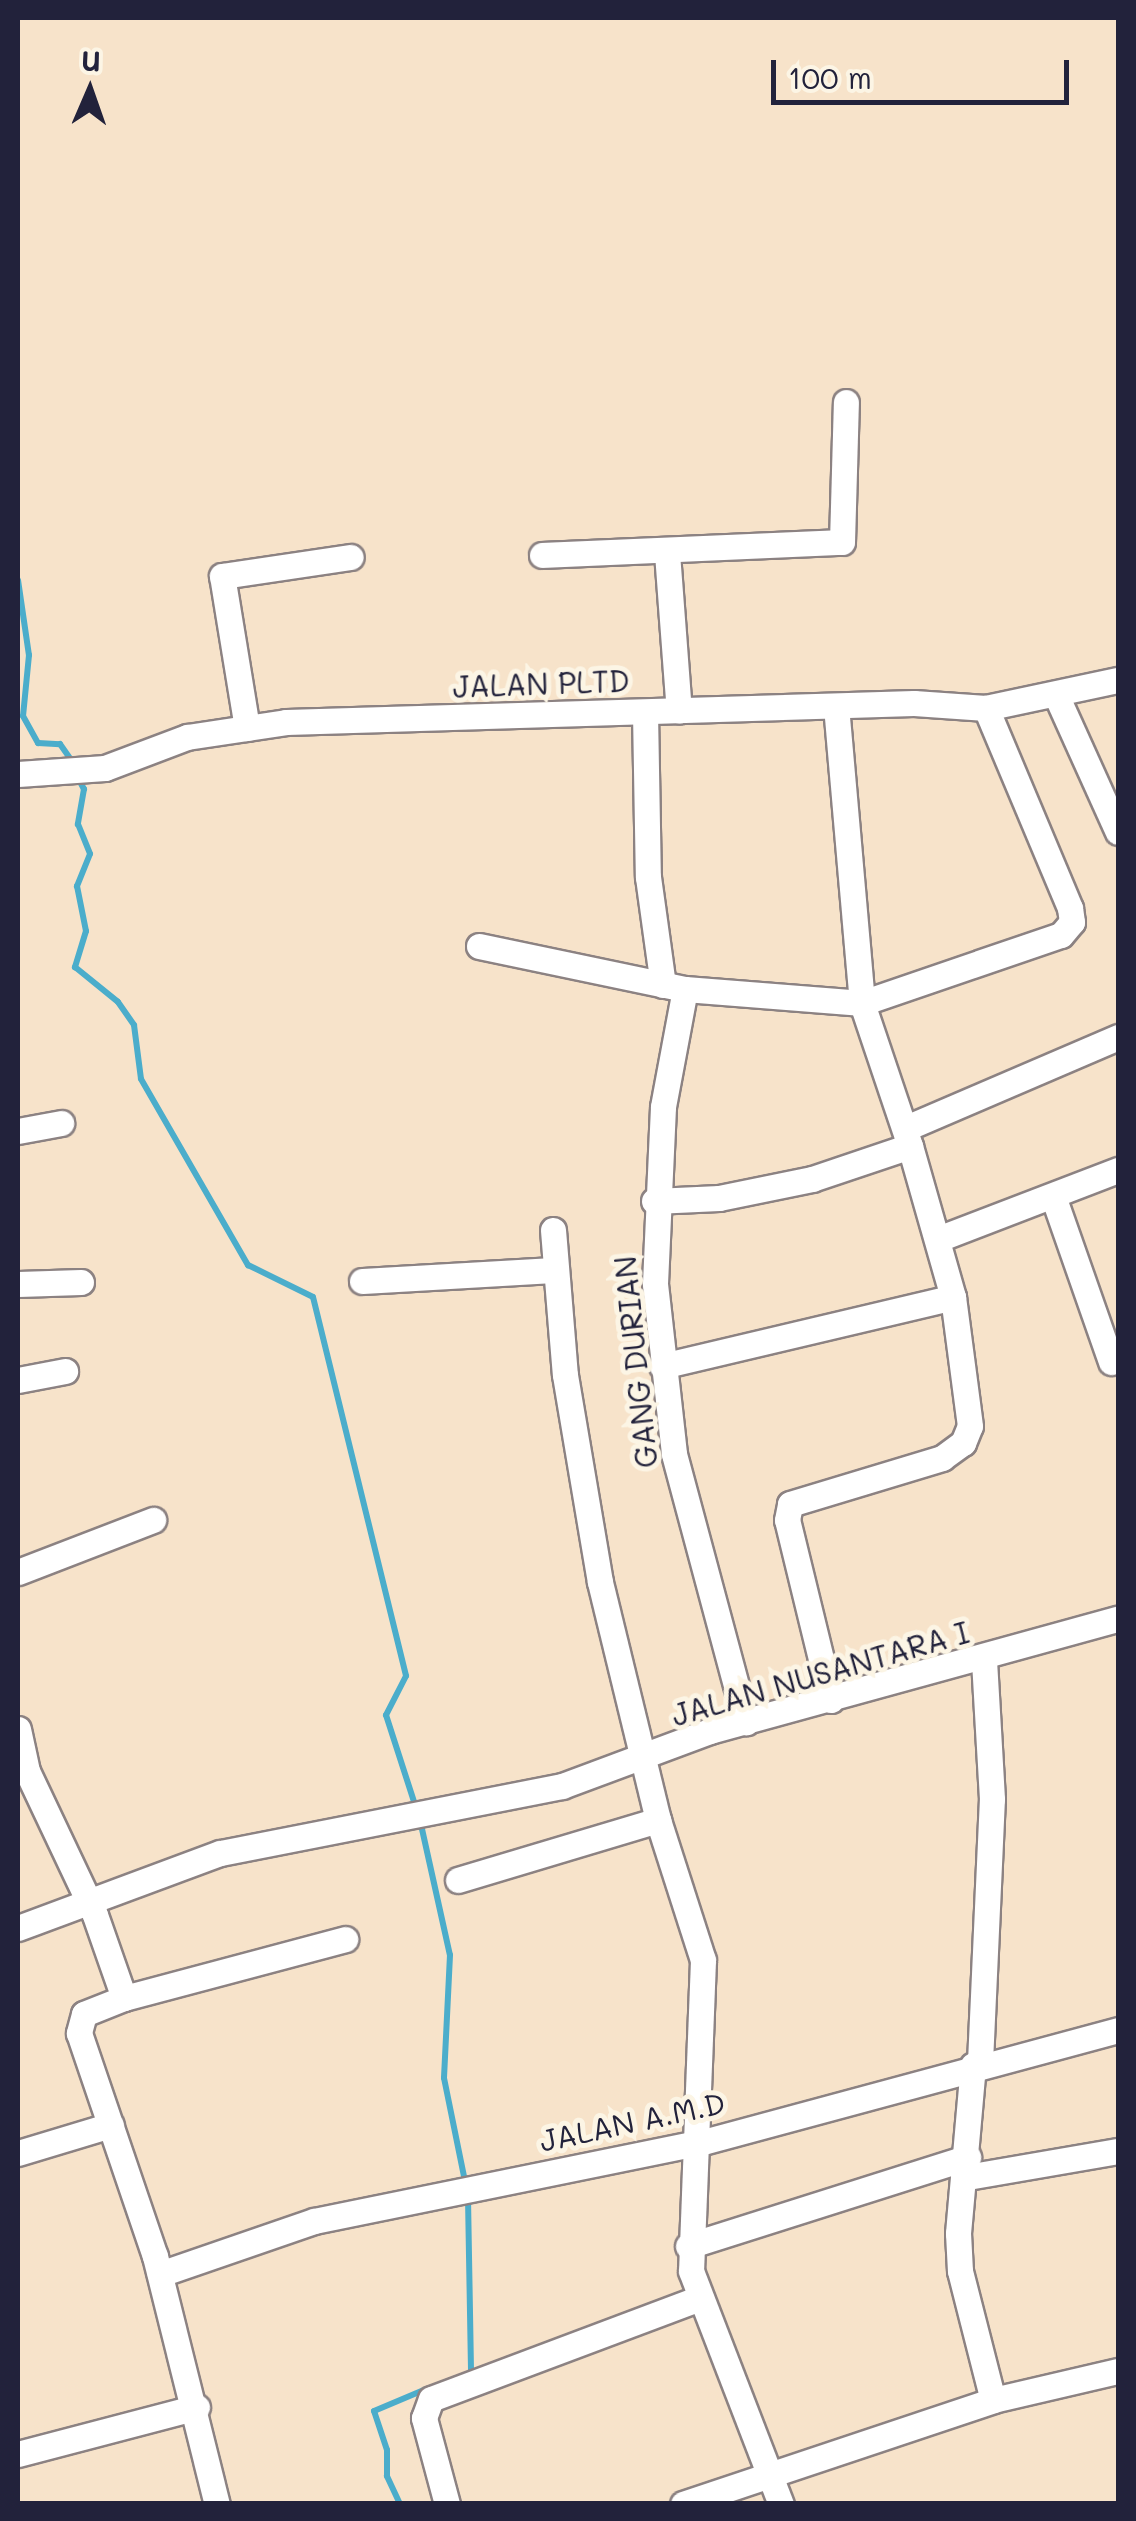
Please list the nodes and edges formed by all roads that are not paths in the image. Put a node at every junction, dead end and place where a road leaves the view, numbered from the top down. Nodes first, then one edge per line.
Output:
1 (846, 402) dead end
2 (667, 552) junction
3 (542, 556) dead end
4 (351, 557) dead end
5 (1118, 680) edge
6 (1057, 698) junction
7 (836, 707) junction
8 (986, 708) junction
9 (679, 711) junction
10 (645, 712) junction
11 (246, 728) junction
12 (18, 774) edge
13 (1118, 832) edge
14 (479, 946) dead end
15 (674, 987) junction
16 (862, 1004) junction
17 (1118, 1037) edge
18 (61, 1123) dead end
19 (18, 1131) edge
20 (908, 1137) junction
21 (1118, 1170) edge
22 (1052, 1196) junction
23 (654, 1201) junction
24 (553, 1230) dead end
25 (938, 1239) junction
26 (554, 1270) junction
27 (362, 1281) dead end
28 (82, 1282) dead end
29 (18, 1284) edge
30 (953, 1297) junction
31 (1111, 1362) dead end
32 (662, 1366) junction
33 (65, 1371) dead end
34 (18, 1380) edge
35 (153, 1520) dead end
36 (18, 1572) edge
37 (1118, 1619) edge
38 (984, 1660) junction
39 (832, 1700) junction
40 (746, 1722) junction
41 (18, 1729) edge
42 (644, 1761) junction
43 (22, 1772) edge
44 (658, 1820) junction
45 (458, 1880) dead end
46 (87, 1901) junction
47 (18, 1928) edge
48 (345, 1939) dead end
49 (124, 1998) junction
50 (1118, 2030) edge
51 (976, 2064) junction
52 (112, 2124) junction
53 (695, 2143) junction
54 (1118, 2151) edge
55 (18, 2152) edge
56 (967, 2168) junction
57 (688, 2246) junction
58 (160, 2274) junction
59 (697, 2300) junction
60 (1118, 2371) edge
61 (993, 2400) junction
62 (196, 2407) junction
63 (18, 2454) edge
64 (768, 2477) junction
65 (217, 2504) edge
66 (448, 2504) edge
67 (683, 2504) edge
68 (780, 2504) edge

1 - 2 street
2 - 3 street
2 - 9 street
4 - 11 street
5 - 6 street, JALAN PLTD
6 - 8 street, JALAN PLTD
6 - 13 street
7 - 8 street, JALAN PLTD
7 - 9 street, JALAN PLTD
7 - 16 street
8 - 16 street
9 - 10 street, JALAN PLTD
10 - 11 street, JALAN PLTD
10 - 15 street, GANG DURIAN
11 - 12 street, JALAN PLTD
14 - 15 street
15 - 16 street
15 - 23 street, GANG DURIAN
16 - 20 street
17 - 20 street
18 - 19 street
20 - 23 street
20 - 25 street
21 - 22 street
22 - 25 street
22 - 31 street
23 - 32 street, GANG DURIAN
24 - 26 street
25 - 30 street
26 - 27 street
26 - 42 street
28 - 29 street
30 - 32 street
30 - 39 street
32 - 40 street, GANG DURIAN
33 - 34 street
35 - 36 street
37 - 38 street, JALAN NUSANTARA I
38 - 39 street, JALAN NUSANTARA I
38 - 51 street
39 - 40 street, JALAN NUSANTARA I
40 - 42 street, JALAN NUSANTARA I
41 - 43 street
42 - 44 street
42 - 46 street, JALAN NUSANTARA I
43 - 46 street
44 - 45 street
44 - 53 street
46 - 47 street, JALAN NUSANTARA I
46 - 49 street
48 - 49 street
49 - 52 street
50 - 51 street, JALAN A.M.D
51 - 53 street, JALAN A.M.D
51 - 56 street
52 - 55 street
52 - 58 street
53 - 57 street
53 - 58 street, JALAN A.M.D
54 - 56 street
56 - 57 street
56 - 61 street
57 - 59 street
58 - 62 street
59 - 64 street
59 - 66 street
60 - 61 street
61 - 64 street
62 - 63 street
62 - 65 street
64 - 67 street
64 - 68 street

